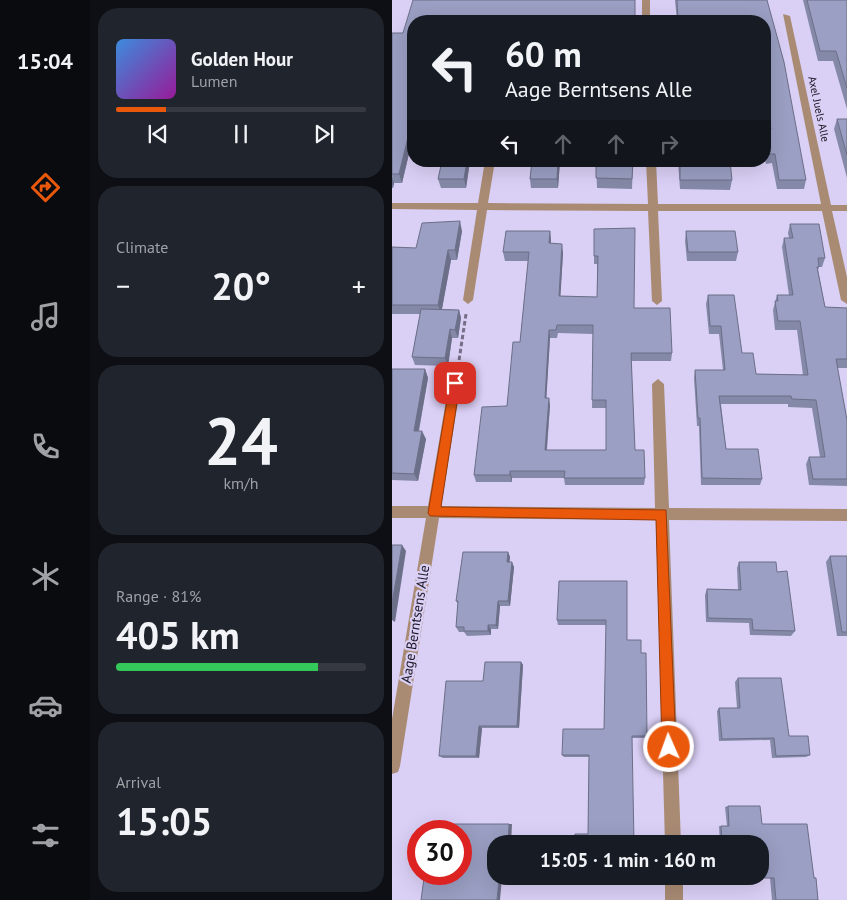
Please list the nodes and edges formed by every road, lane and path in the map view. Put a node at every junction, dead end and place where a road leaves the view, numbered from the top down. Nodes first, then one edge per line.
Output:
1 (646, 0) edge
2 (646, 15) edge
3 (786, 16) dead end
4 (489, 167) edge
5 (651, 167) edge
6 (392, 206) edge
7 (653, 207) junction
8 (482, 208) junction
9 (826, 208) junction
10 (846, 208) edge
11 (468, 300) joint
12 (846, 300) edge
13 (658, 301) dead end
14 (455, 383) joint
15 (658, 384) dead end
16 (392, 512) edge
17 (434, 513) junction
18 (662, 514) junction
19 (846, 515) edge
20 (392, 766) edge
21 (672, 835) edge
22 (674, 885) edge
23 (674, 900) edge

1 - 2 street
3 - 9 street, Axel Juels Alle
4 - 8 street
5 - 7 street
6 - 8 street
7 - 8 street
7 - 9 street
7 - 13 street
8 - 11 street
9 - 10 street
9 - 12 street, Axel Juels Alle
11 - 14 path
14 - 17 street, Aage Berntsens Alle
15 - 18 street
16 - 17 street
17 - 18 street
17 - 20 street, Aage Berntsens Alle
18 - 19 street
18 - 21 street
22 - 23 street

